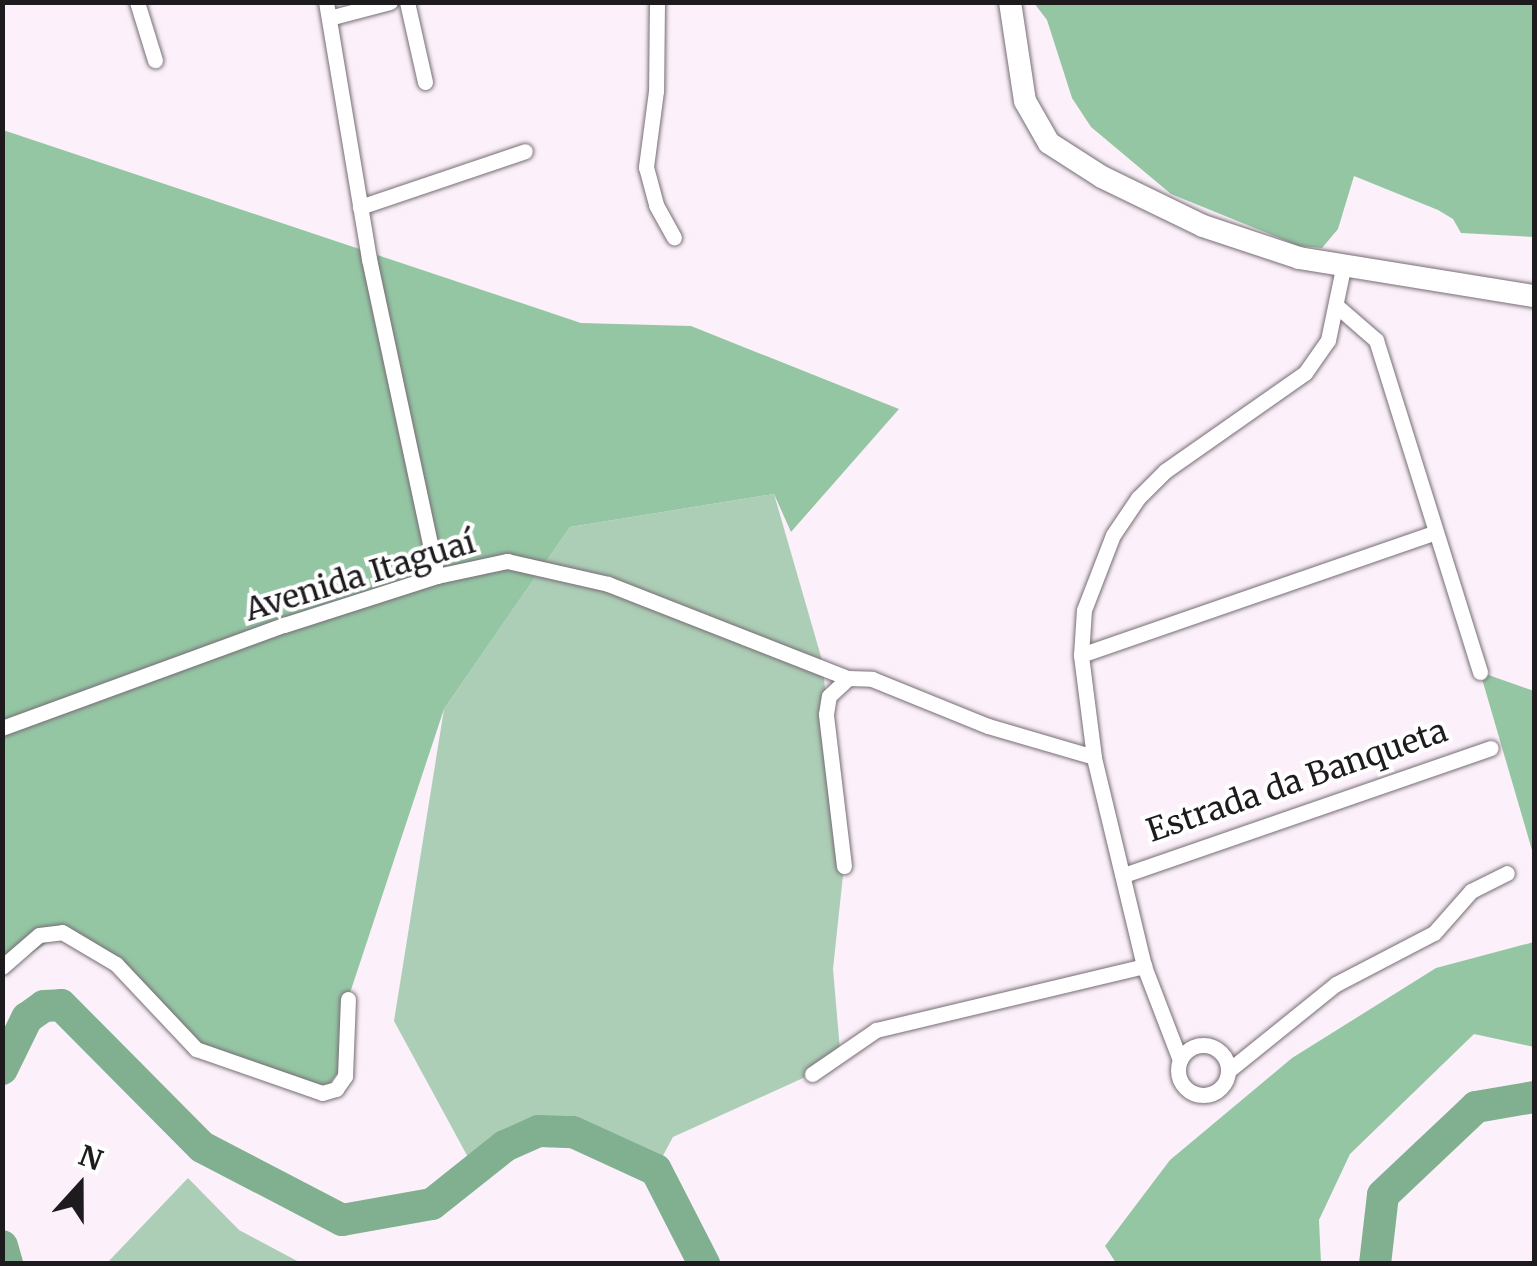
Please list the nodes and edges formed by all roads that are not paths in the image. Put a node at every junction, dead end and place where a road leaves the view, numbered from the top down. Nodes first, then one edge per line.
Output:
1 (138, 2) edge
2 (390, 2) edge
3 (407, 2) edge
4 (657, 2) edge
5 (1010, 2) edge
6 (328, 10) edge
7 (155, 60) dead end
8 (426, 82) dead end
9 (525, 150) dead end
10 (360, 207) junction
11 (674, 237) dead end
12 (1342, 268) junction
13 (1534, 296) edge
14 (1338, 307) junction
15 (1434, 533) junction
16 (437, 576) junction
17 (1081, 655) junction
18 (1480, 672) dead end
19 (848, 678) junction
20 (2, 728) edge
21 (1491, 748) dead end
22 (1094, 757) junction
23 (844, 866) dead end
24 (1506, 872) dead end
25 (1124, 875) junction
26 (2, 966) edge
27 (1144, 966) junction
28 (348, 999) dead end
29 (1180, 1060) junction
30 (1228, 1071) junction
31 (812, 1074) dead end

1 - 7 street
2 - 6 street
3 - 8 street
4 - 11 street
5 - 12 street
6 - 10 street
9 - 10 street
10 - 16 street
12 - 13 street
12 - 14 street, Estrada da Banqueta
14 - 15 street
14 - 17 street, Estrada da Banqueta
15 - 17 street
15 - 18 street
16 - 19 street, Avenida Itaguaí
16 - 20 street, Avenida Itaguaí
17 - 22 street, Estrada da Banqueta
19 - 22 street
19 - 23 street
21 - 25 street, Estrada da Banqueta
22 - 25 street, Estrada da Banqueta
24 - 30 street
25 - 27 street, Estrada da Banqueta
26 - 28 street
27 - 29 street, Estrada da Banqueta
27 - 31 street
29 - 30 street
29 - 30 street

